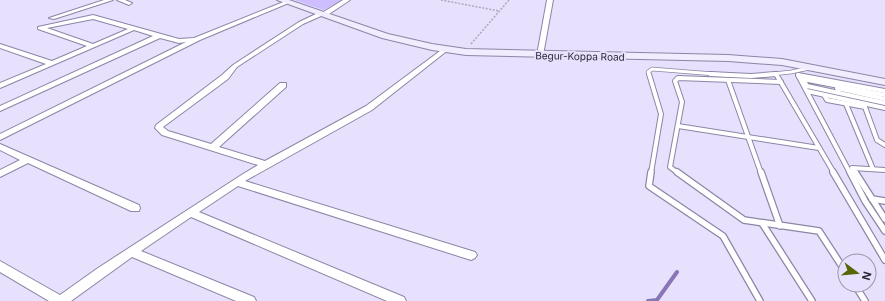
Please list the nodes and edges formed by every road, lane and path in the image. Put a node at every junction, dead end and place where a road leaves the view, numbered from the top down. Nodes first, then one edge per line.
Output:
1 (110, 0) edge
2 (120, 0) edge
3 (347, 0) edge
4 (440, 0) edge
5 (508, 0) edge
6 (550, 0) edge
7 (285, 1) edge
8 (129, 3) dead end
9 (499, 11) junction
10 (322, 14) junction
11 (52, 18) dead end
12 (135, 28) junction
13 (160, 35) junction
14 (198, 39) junction
15 (0, 46) edge
16 (93, 46) junction
17 (446, 49) junction
18 (466, 52) junction
19 (540, 55) junction
20 (53, 64) junction
21 (811, 68) junction
22 (786, 72) junction
23 (776, 74) junction
24 (798, 75) junction
25 (728, 80) junction
26 (780, 82) junction
27 (885, 82) edge
28 (0, 86) edge
29 (283, 86) dead end
30 (807, 91) junction
31 (824, 95) junction
32 (885, 97) edge
33 (846, 104) junction
34 (885, 108) edge
35 (0, 109) edge
36 (678, 126) junction
37 (0, 137) edge
38 (749, 137) junction
39 (885, 145) edge
40 (0, 147) edge
41 (212, 148) junction
42 (819, 148) junction
43 (28, 159) junction
44 (267, 165) junction
45 (872, 169) junction
46 (883, 170) edge
47 (0, 174) edge
48 (885, 175) edge
49 (237, 182) junction
50 (872, 199) junction
51 (885, 200) edge
52 (135, 208) dead end
53 (191, 213) junction
54 (885, 220) edge
55 (762, 223) junction
56 (780, 226) junction
57 (885, 231) edge
58 (132, 252) junction
59 (471, 255) dead end
60 (837, 258) edge
61 (885, 260) edge
62 (0, 266) edge
63 (60, 301) edge
64 (250, 301) edge
65 (400, 301) edge
66 (760, 301) edge
67 (812, 301) edge

1 - 11 street
2 - 8 street
3 - 10 street
4 - 9 path
5 - 9 path
6 - 19 street
7 - 10 main road, Begur-Koppa Road
7 - 14 street
9 - 18 path
10 - 17 main road, Begur-Koppa Road
10 - 41 street
12 - 13 street
12 - 16 street
12 - 16 street
13 - 14 street
13 - 35 street
14 - 37 street
15 - 20 street
16 - 20 street
17 - 18 main road, Begur-Koppa Road
17 - 44 street
18 - 19 main road, Begur-Koppa Road
19 - 21 main road, Begur-Koppa Road
20 - 28 street
21 - 22 lane
21 - 27 main road, Begur-Koppa Road
22 - 23 lane
22 - 24 lane
23 - 26 lane
23 - 66 lane
24 - 30 lane
24 - 32 lane
25 - 26 lane
25 - 36 lane
25 - 38 lane
26 - 42 lane
29 - 41 street
30 - 31 lane
30 - 57 lane
31 - 33 lane
31 - 34 lane
32 - 32 lane
33 - 39 lane
33 - 45 lane
36 - 38 lane
36 - 55 lane
38 - 42 lane
38 - 56 lane
40 - 43 street
41 - 44 street
42 - 61 lane
43 - 47 street
43 - 52 street
44 - 49 street
45 - 46 lane
45 - 50 lane
46 - 48 lane
49 - 53 street
49 - 59 street
50 - 51 lane
50 - 54 lane
53 - 58 street
53 - 65 street
55 - 56 lane
55 - 67 lane
56 - 60 lane
58 - 63 street
58 - 64 street
62 - 63 street

